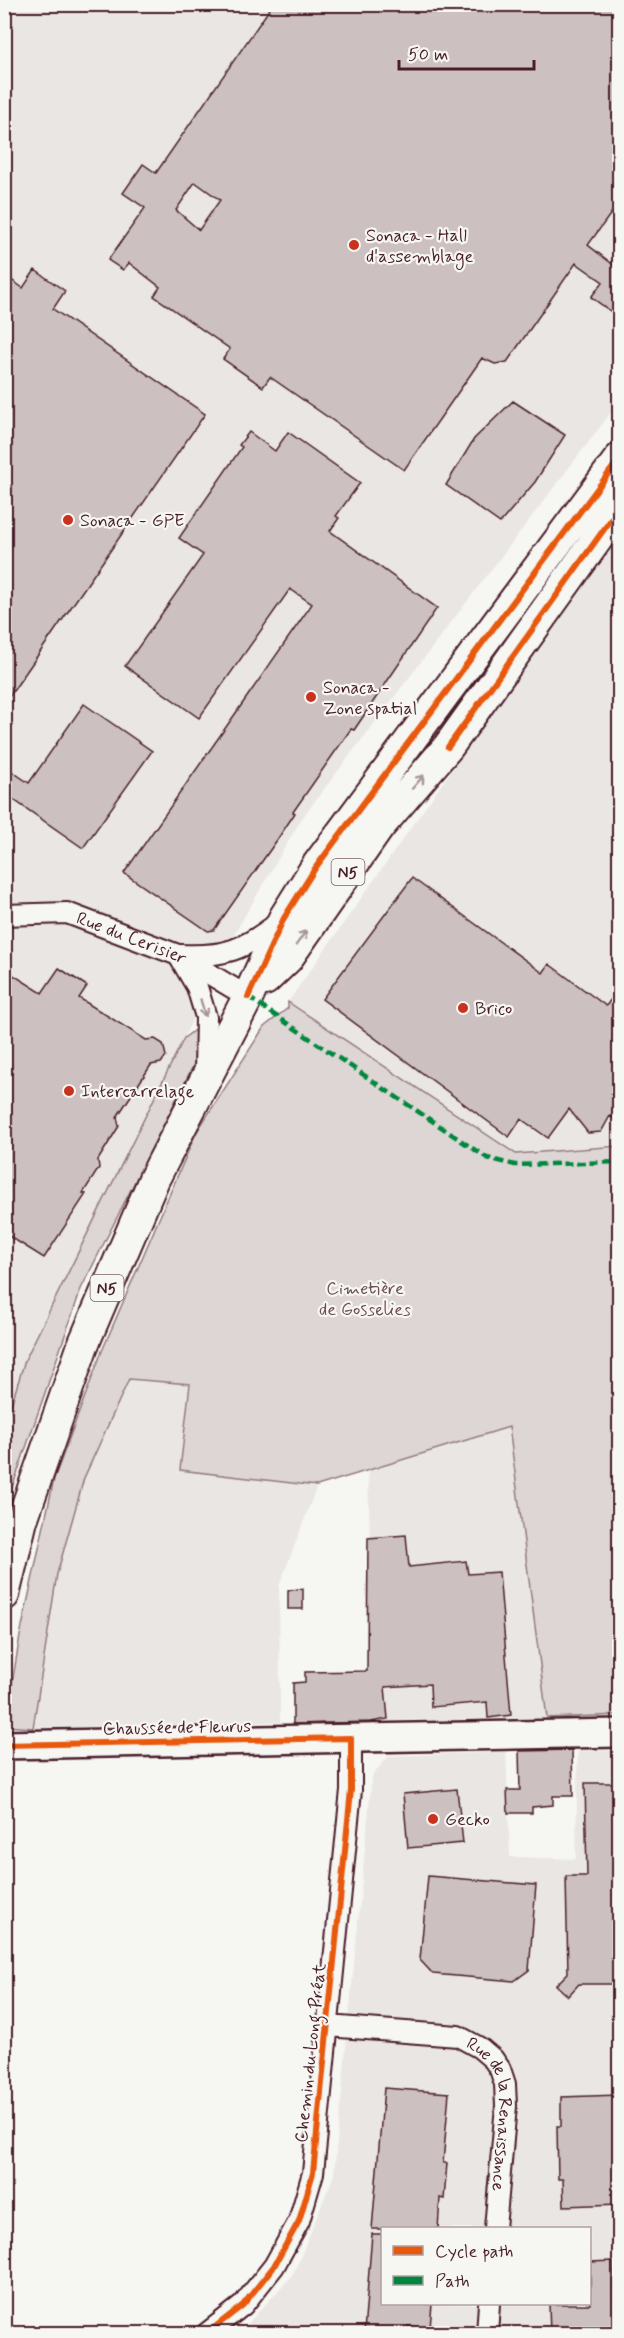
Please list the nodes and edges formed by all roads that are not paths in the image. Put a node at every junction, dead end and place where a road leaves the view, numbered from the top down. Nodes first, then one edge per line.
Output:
1 (620, 458) edge
2 (620, 507) edge
3 (4, 915) edge
4 (284, 918) junction
5 (178, 955) junction
6 (248, 997) junction
7 (205, 1081) junction
8 (4, 1595) edge
9 (620, 1733) edge
10 (351, 1738) junction
11 (4, 1745) edge
12 (327, 2026) junction
13 (495, 2227) edge
14 (489, 2305) edge
15 (206, 2334) edge
16 (487, 2334) edge

1 - 4 main road, N5
6 -> 2 main road, N5
3 - 5 street, Rue du Cerisier
4 - 5 street
4 - 6 main road, N5
5 - 6 street, Rue du Cerisier
5 -> 7 street
6 - 7 main road, N5
7 - 8 main road, N5
9 - 10 main road, Chaussée de Fleurus
10 - 11 main road, Chaussée de Fleurus
10 - 12 street, Chemin du Long Préat
12 - 13 street, Rue de la Renaissance
12 - 15 street, Chemin du Long Préat
14 - 16 street

